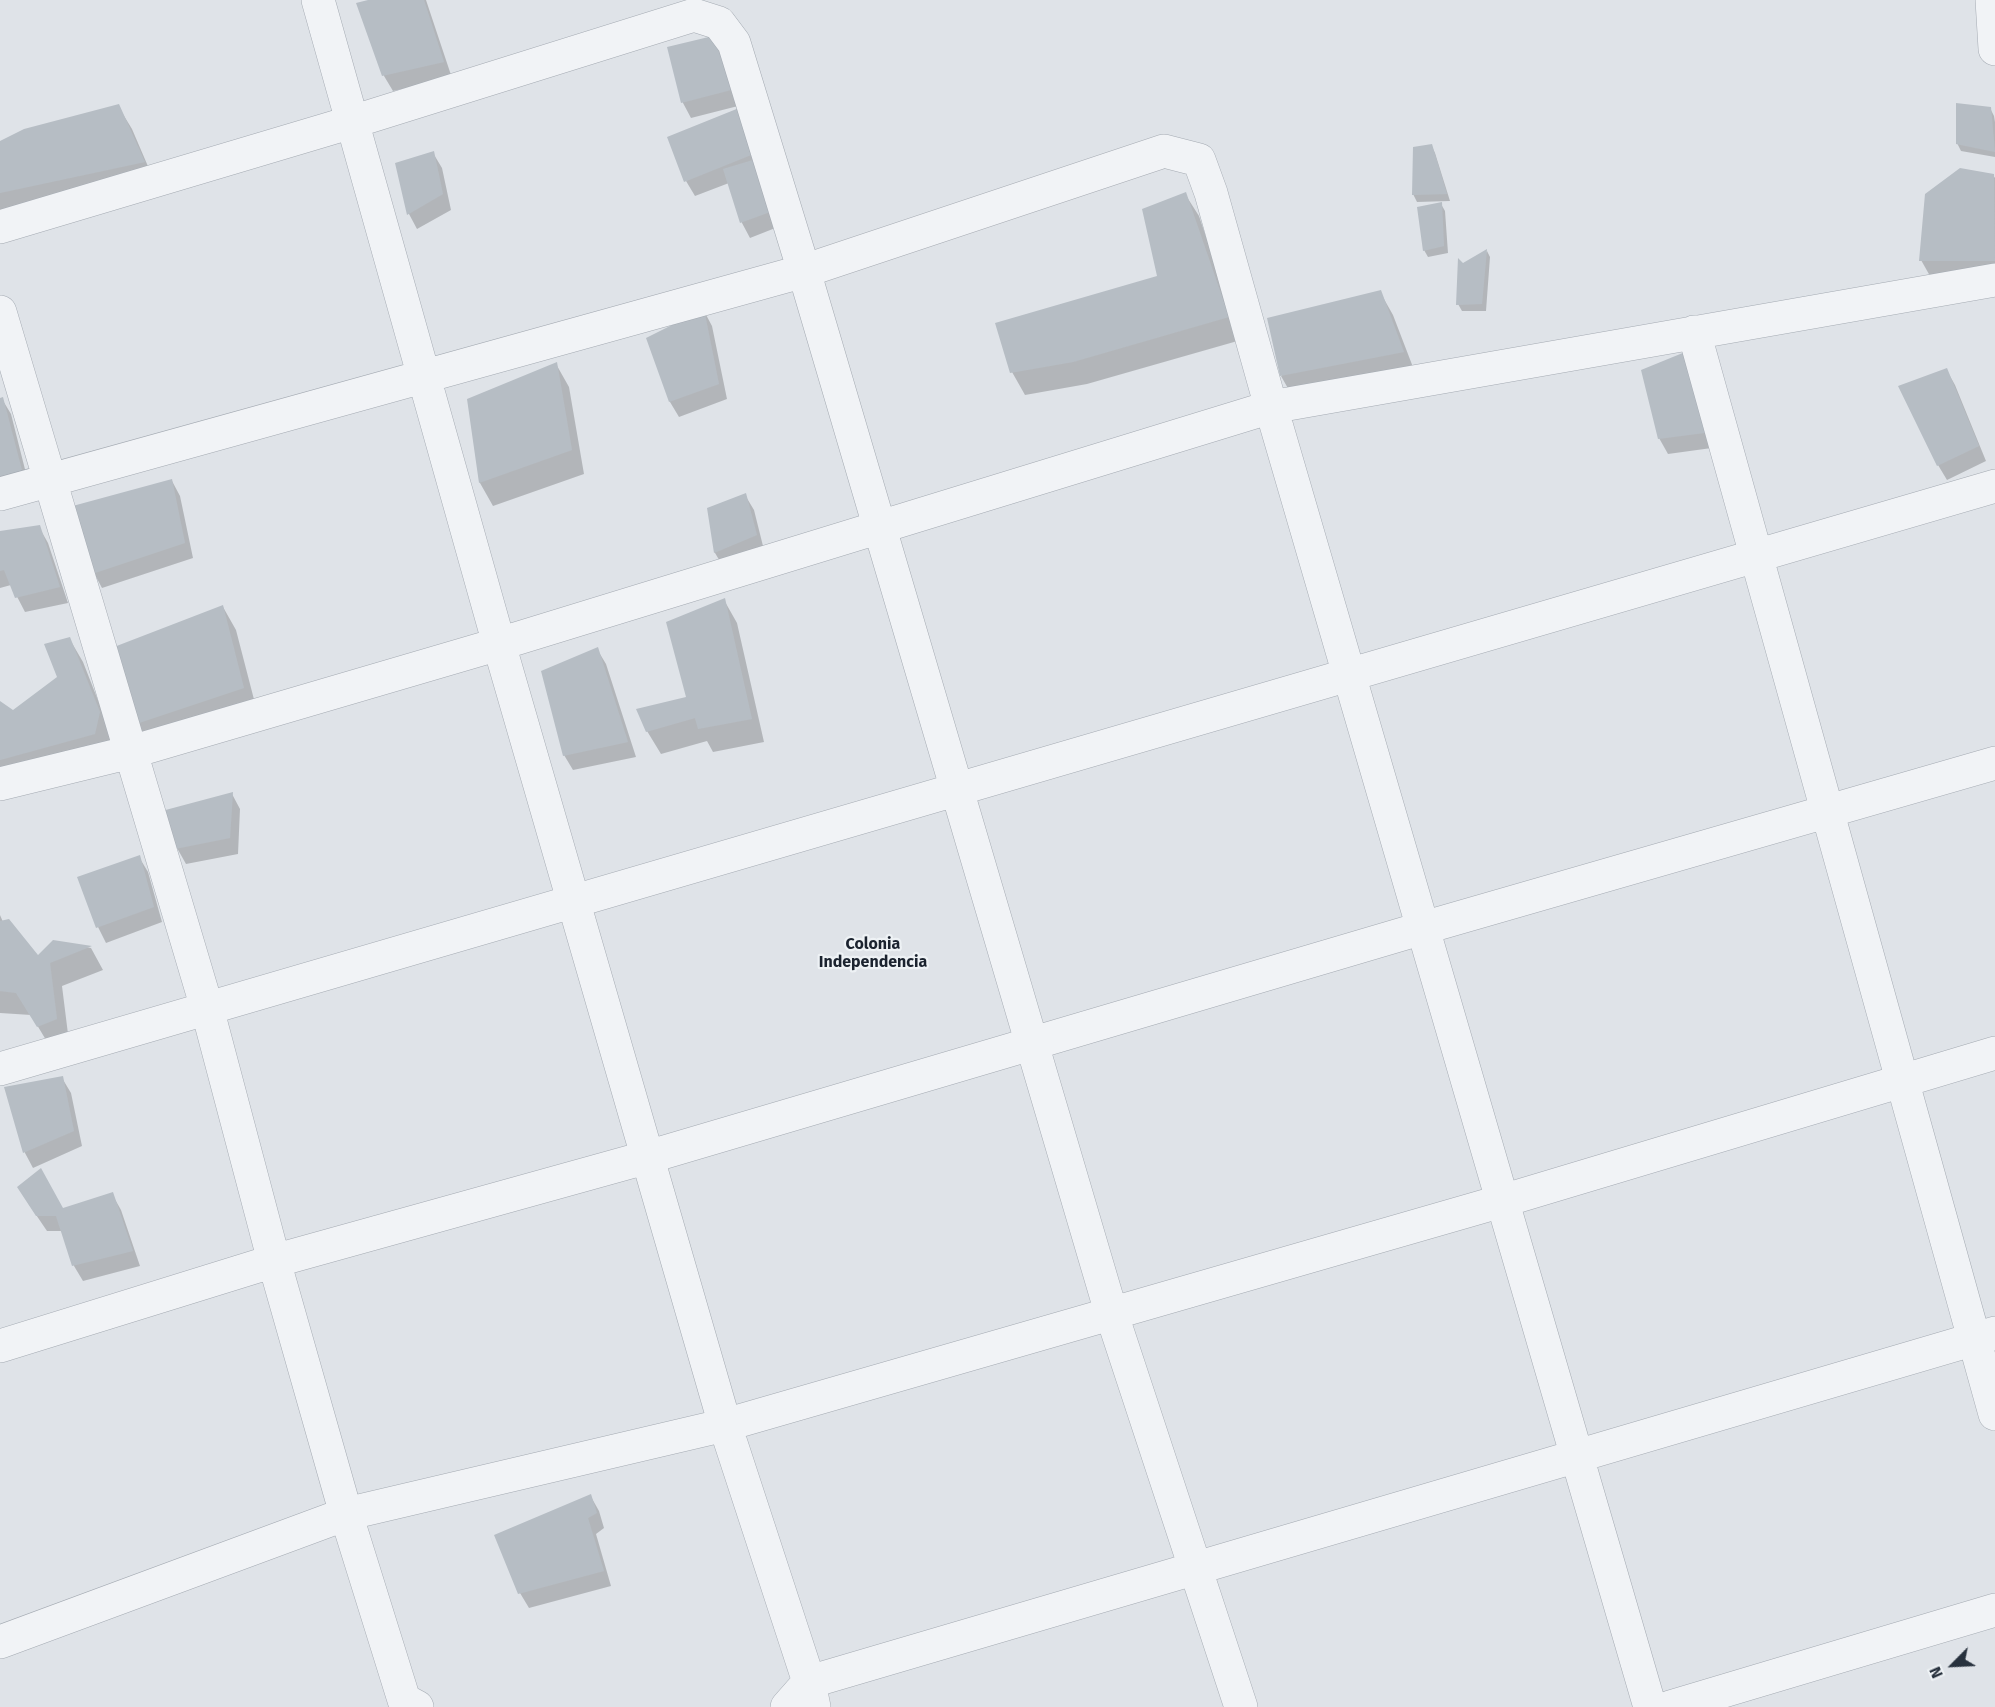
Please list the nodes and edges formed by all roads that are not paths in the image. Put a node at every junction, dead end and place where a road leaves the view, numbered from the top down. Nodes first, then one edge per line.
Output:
1 (318, 0) edge
2 (1992, 0) edge
3 (1995, 49) edge
4 (352, 122) junction
5 (0, 227) edge
6 (804, 271) junction
7 (1995, 280) edge
8 (0, 312) edge
9 (1694, 332) junction
10 (424, 376) junction
11 (1271, 407) junction
12 (50, 480) junction
13 (1995, 486) edge
14 (0, 494) edge
15 (879, 527) junction
16 (1756, 556) junction
17 (499, 644) junction
18 (1349, 675) junction
19 (131, 752) junction
20 (1995, 763) edge
21 (0, 784) edge
22 (956, 790) junction
23 (1828, 811) junction
24 (574, 901) junction
25 (1422, 928) junction
26 (207, 1008) junction
27 (1032, 1043) junction
28 (1995, 1053) edge
29 (0, 1069) edge
30 (1902, 1081) junction
31 (648, 1157) junction
32 (1502, 1201) junction
33 (274, 1261) junction
34 (1111, 1312) junction
35 (1985, 1336) edge
36 (0, 1346) edge
37 (1995, 1414) edge
38 (725, 1425) junction
39 (1576, 1456) junction
40 (346, 1514) junction
41 (1195, 1568) junction
42 (1995, 1610) edge
43 (0, 1642) edge
44 (811, 1695) edge
45 (417, 1707) edge
46 (787, 1707) edge
47 (1241, 1707) edge
48 (1650, 1707) edge
49 (1670, 1707) edge

1 - 4 street
2 - 3 street
4 - 5 street
4 - 6 street
4 - 10 street
6 - 10 street
6 - 11 street
6 - 15 street
7 - 9 street
8 - 12 street
9 - 11 street
9 - 16 street
10 - 12 street
10 - 17 street
11 - 15 street
11 - 18 street
12 - 14 street
12 - 19 street
13 - 16 street
15 - 17 street
15 - 22 street
16 - 18 street
16 - 23 street
17 - 19 street
17 - 24 street
18 - 22 street
18 - 25 street
19 - 21 street
19 - 26 street
20 - 23 street
22 - 24 street
22 - 27 street
23 - 25 street
23 - 30 street
24 - 26 street
24 - 31 street
25 - 27 street
25 - 32 street
26 - 29 street
26 - 33 street
27 - 31 street
27 - 34 street
28 - 30 street
30 - 32 street
30 - 35 street
31 - 33 street
31 - 38 street
32 - 34 street
32 - 39 street
33 - 36 street
33 - 40 street
34 - 38 street
34 - 41 street
35 - 37 street
35 - 39 street
38 - 40 street
38 - 44 street
39 - 41 street
39 - 48 street
40 - 43 street
40 - 45 street
41 - 44 street
41 - 47 street
42 - 49 street
44 - 46 street

